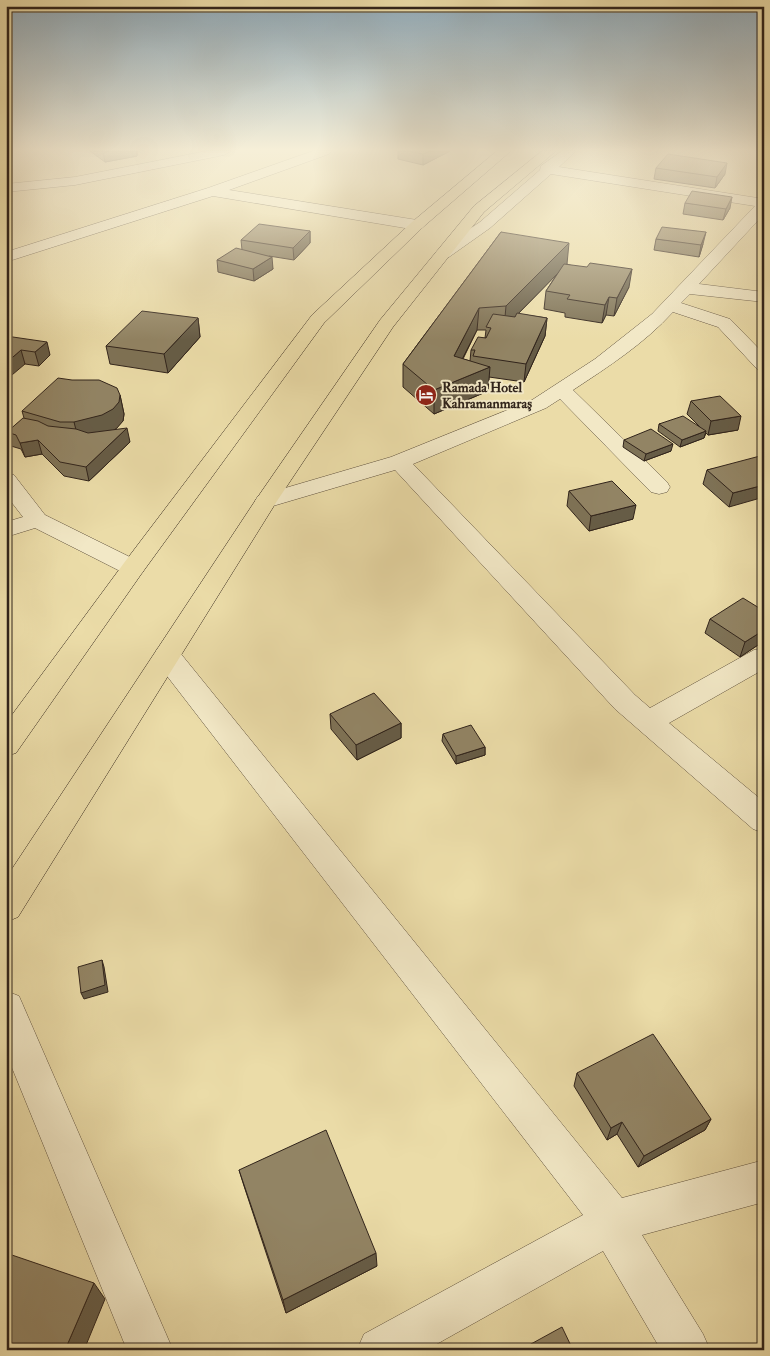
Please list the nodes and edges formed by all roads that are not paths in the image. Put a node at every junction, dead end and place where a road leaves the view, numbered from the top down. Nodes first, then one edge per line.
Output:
1 (140, 214) edge
2 (353, 214) edge
3 (429, 214) edge
4 (476, 214) edge
5 (754, 214) edge
6 (417, 225) junction
7 (6, 257) edge
8 (686, 288) junction
9 (764, 297) edge
10 (670, 305) junction
11 (764, 365) edge
12 (561, 389) junction
13 (399, 462) junction
14 (6, 480) edge
15 (659, 488) dead end
16 (266, 501) junction
17 (37, 520) junction
18 (6, 530) edge
19 (134, 568) junction
20 (166, 656) junction
21 (764, 657) edge
22 (648, 722) junction
23 (6, 745) edge
24 (764, 820) edge
25 (6, 907) edge
26 (6, 1008) edge
27 (764, 1181) edge
28 (612, 1222) junction
29 (150, 1350) edge
30 (380, 1350) edge
31 (687, 1350) edge

1 - 7 street
2 - 6 street
3 - 6 main road
4 - 16 main road
5 - 8 street
6 - 19 main road
8 - 9 street
8 - 10 street
10 - 11 street
10 - 12 street
12 - 13 street
12 - 15 street
13 - 16 street
13 - 22 street
14 - 17 street
16 - 20 main road
17 - 18 street
17 - 19 street
19 - 23 main road
20 - 25 main road
20 - 28 street
21 - 22 street
22 - 24 street
26 - 29 street
27 - 28 street
28 - 30 street
28 - 31 street

